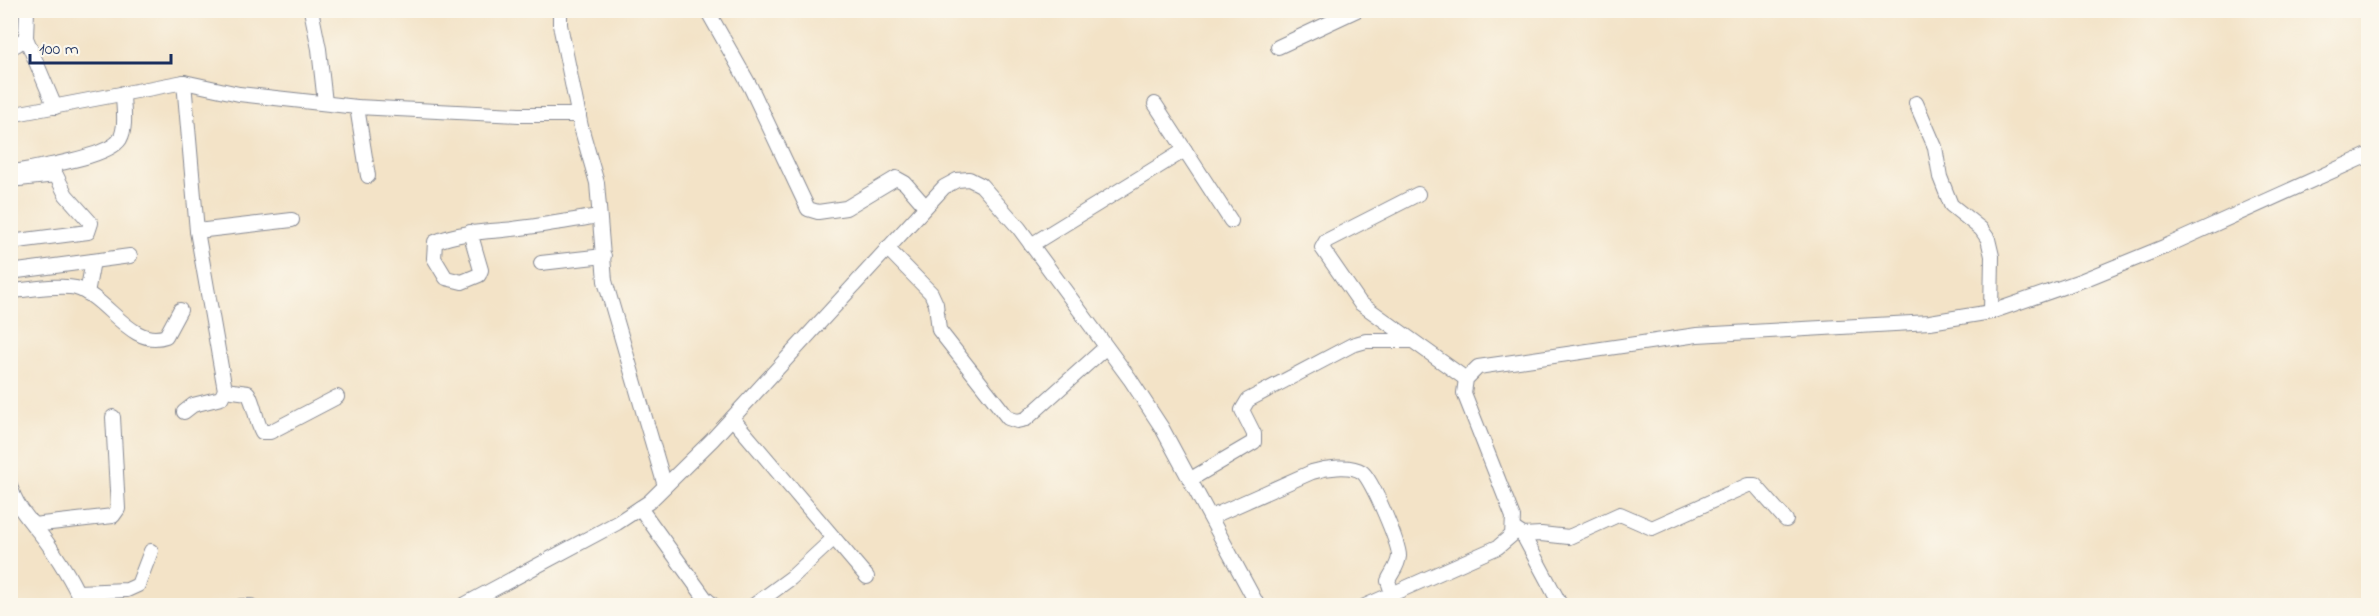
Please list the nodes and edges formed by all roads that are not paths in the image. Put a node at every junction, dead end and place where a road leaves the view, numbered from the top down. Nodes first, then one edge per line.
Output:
1 (27, 10) edge
2 (311, 10) edge
3 (560, 10) edge
4 (707, 10) edge
5 (1357, 10) edge
6 (26, 38) junction
7 (10, 44) edge
8 (1278, 47) dead end
9 (184, 82) junction
10 (123, 93) junction
11 (325, 103) junction
12 (1916, 103) dead end
13 (1155, 104) dead end
14 (357, 106) junction
15 (55, 107) junction
16 (10, 115) edge
17 (579, 115) junction
18 (1185, 150) junction
19 (2368, 155) edge
20 (13, 176) edge
21 (368, 176) dead end
22 (1418, 194) dead end
23 (925, 206) junction
24 (599, 216) junction
25 (292, 220) dead end
26 (1231, 221) dead end
27 (197, 231) junction
28 (470, 231) dead end
29 (10, 243) edge
30 (1031, 245) junction
31 (888, 248) junction
32 (130, 256) dead end
33 (604, 256) junction
34 (93, 261) junction
35 (541, 263) dead end
36 (10, 272) edge
37 (10, 291) edge
38 (87, 293) junction
39 (180, 310) dead end
40 (1991, 312) junction
41 (1412, 341) junction
42 (1106, 347) junction
43 (1466, 379) junction
44 (225, 390) junction
45 (337, 397) dead end
46 (184, 412) dead end
47 (113, 417) dead end
48 (732, 418) junction
49 (1191, 479) junction
50 (10, 485) edge
51 (665, 486) junction
52 (640, 508) junction
53 (1211, 518) junction
54 (1786, 520) dead end
55 (33, 525) junction
56 (1518, 532) junction
57 (833, 539) junction
58 (151, 551) dead end
59 (867, 577) dead end
60 (1392, 593) junction
61 (80, 599) edge
62 (241, 606) edge
63 (251, 606) edge
64 (462, 606) edge
65 (714, 606) edge
66 (753, 606) edge
67 (1258, 606) edge
68 (1365, 606) edge
69 (1561, 606) edge

1 - 6 street
2 - 11 street
3 - 17 street
4 - 23 street
5 - 8 street
6 - 7 street
6 - 15 street
9 - 10 street
9 - 11 street
9 - 27 street
10 - 15 street
10 - 20 street
11 - 14 street
12 - 40 street
13 - 18 street
14 - 17 street
14 - 21 street
15 - 16 street
17 - 24 street
18 - 26 street
18 - 30 street
19 - 40 street
20 - 29 street
22 - 41 street
23 - 30 street
23 - 31 street
24 - 28 street
24 - 33 street
25 - 27 street
27 - 44 street
30 - 42 street
31 - 42 street
31 - 48 street
32 - 34 street
33 - 35 street
33 - 51 street
34 - 36 street
34 - 38 street
37 - 38 street
38 - 39 street
40 - 43 street
41 - 43 street
41 - 49 street
42 - 49 street
43 - 56 street
44 - 45 street
44 - 46 street
47 - 55 street
48 - 51 street
48 - 57 street
49 - 53 street
50 - 55 street
51 - 52 street
52 - 64 street
52 - 65 street
53 - 60 street
53 - 67 street
54 - 56 street
55 - 61 street
56 - 60 street
56 - 69 street
57 - 59 street
57 - 66 street
58 - 61 street
60 - 68 street
62 - 63 street

